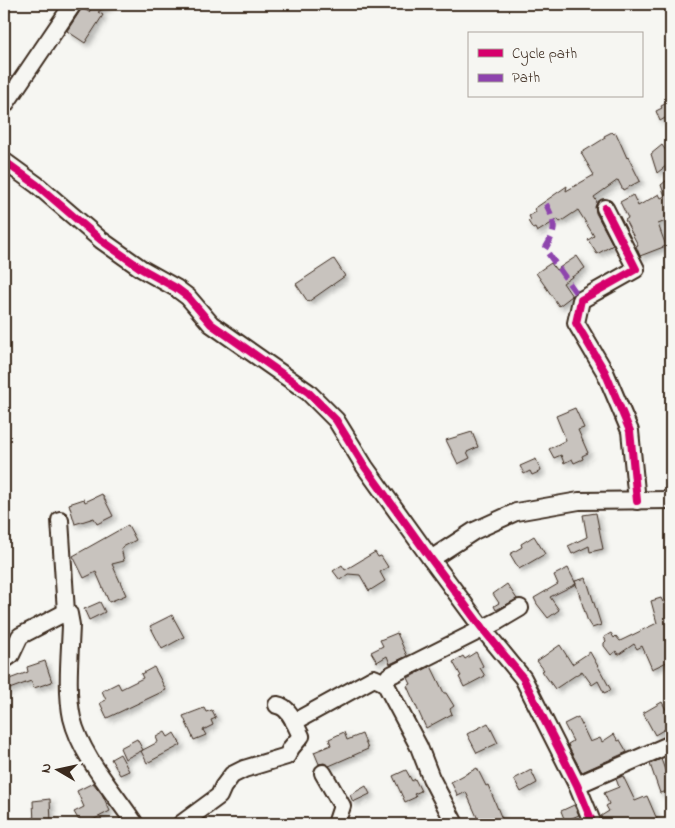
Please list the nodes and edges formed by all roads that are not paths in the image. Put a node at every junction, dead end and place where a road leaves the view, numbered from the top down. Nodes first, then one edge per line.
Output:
1 (73, 4) edge
2 (4, 106) edge
3 (4, 161) edge
4 (605, 208) dead end
5 (671, 500) edge
6 (637, 501) junction
7 (60, 520) dead end
8 (431, 559) junction
9 (520, 608) dead end
10 (66, 612) junction
11 (482, 628) junction
12 (4, 660) edge
13 (386, 683) junction
14 (277, 705) dead end
15 (294, 722) junction
16 (671, 744) edge
17 (323, 773) dead end
18 (577, 784) junction
19 (135, 824) edge
20 (181, 824) edge
21 (336, 824) edge
22 (455, 824) edge
23 (593, 824) edge

1 - 2 street
3 - 8 street
4 - 6 street
5 - 6 street
6 - 8 street
7 - 10 street
8 - 11 street
9 - 11 street
10 - 12 street
10 - 19 street
11 - 13 street
11 - 18 street
13 - 15 street
13 - 22 street
14 - 15 street
15 - 20 street
16 - 18 street
17 - 21 street
18 - 23 street

